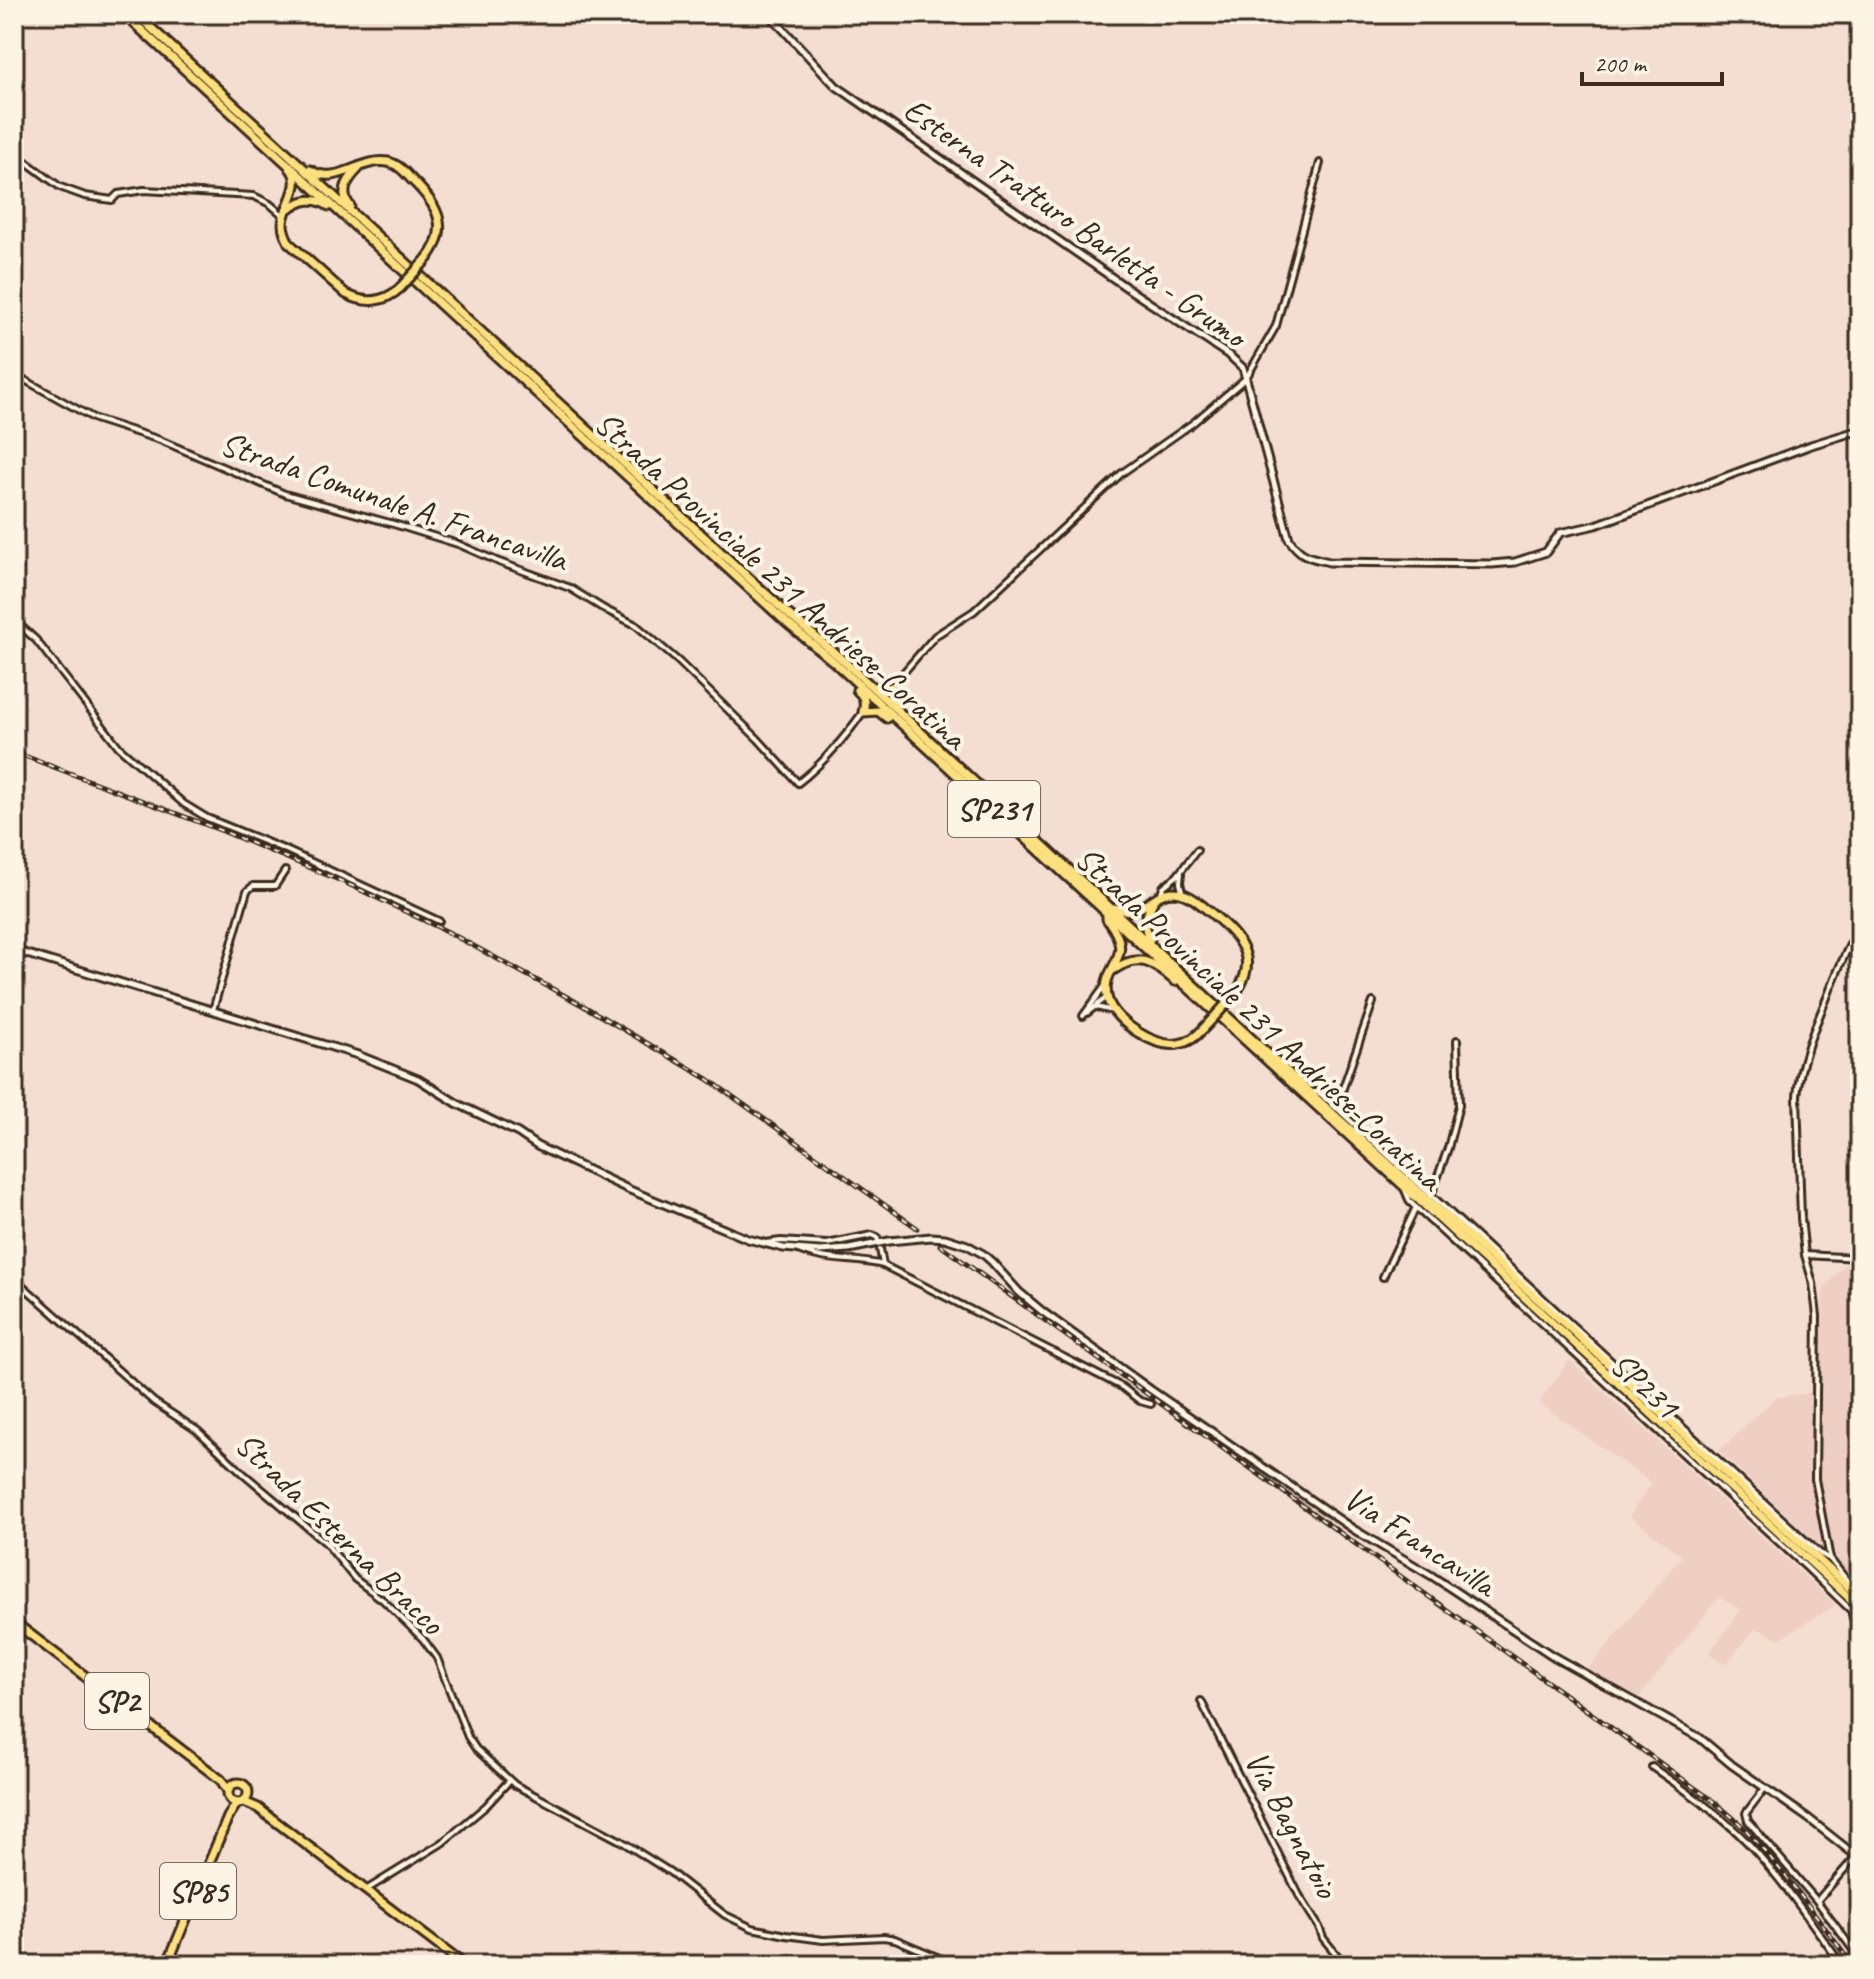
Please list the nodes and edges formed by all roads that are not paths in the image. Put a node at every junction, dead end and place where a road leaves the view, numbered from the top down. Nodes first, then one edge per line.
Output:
1 (124, 14) edge
2 (136, 14) edge
3 (769, 14) edge
4 (257, 130) junction
5 (14, 153) edge
6 (1320, 163) dead end
7 (360, 168) junction
8 (286, 213) junction
9 (380, 243) junction
10 (14, 374) edge
11 (1246, 378) junction
12 (1860, 430) edge
13 (14, 620) edge
14 (834, 658) junction
15 (891, 687) junction
16 (863, 712) junction
17 (934, 744) junction
18 (943, 762) junction
19 (1197, 850) dead end
20 (1182, 870) junction
21 (285, 871) dead end
22 (1177, 876) junction
23 (1171, 880) junction
24 (1095, 892) junction
25 (1172, 892) junction
26 (1184, 895) junction
27 (1157, 897) junction
28 (1107, 913) junction
29 (439, 921) dead end
30 (1860, 926) edge
31 (1155, 948) junction
32 (14, 950) edge
33 (1111, 972) junction
34 (1106, 984) junction
35 (1195, 994) junction
36 (1107, 997) junction
37 (1373, 1002) dead end
38 (1093, 1006) junction
39 (213, 1010) junction
40 (1221, 1010) junction
41 (1116, 1012) junction
42 (1457, 1040) dead end
43 (1309, 1092) junction
44 (1336, 1108) junction
45 (1402, 1184) junction
46 (1431, 1196) junction
47 (1416, 1207) junction
48 (878, 1241) dead end
49 (764, 1243) junction
50 (880, 1249) dead end
51 (796, 1250) junction
52 (820, 1251) junction
53 (1805, 1255) junction
54 (821, 1258) junction
55 (1860, 1258) edge
56 (883, 1265) junction
57 (1383, 1277) dead end
58 (14, 1278) edge
59 (1151, 1404) dead end
60 (1830, 1559) junction
61 (1860, 1582) edge
62 (1854, 1588) junction
63 (1860, 1597) edge
64 (1860, 1608) edge
65 (1851, 1611) junction
66 (1860, 1619) edge
67 (14, 1622) edge
68 (1860, 1643) edge
69 (1201, 1701) dead end
70 (1652, 1767) dead end
71 (221, 1780) junction
72 (510, 1780) junction
73 (234, 1783) junction
74 (1765, 1788) junction
75 (228, 1794) junction
76 (248, 1794) junction
77 (240, 1803) junction
78 (258, 1808) junction
79 (228, 1817) junction
80 (1858, 1858) edge
81 (366, 1890) junction
82 (1817, 1901) junction
83 (1860, 1959) edge
84 (167, 1965) edge
85 (464, 1965) edge
86 (956, 1965) edge
87 (1345, 1965) edge
88 (1842, 1965) edge

1 - 4 main road, Strada Provinciale 231 Andriese-Coratina / SP231
2 - 4 main road, Strada Provinciale 231 Andriese-Coratina / SP231
3 - 11 street, Esterna Tratturo Barletta - Grumo
4 - 7 main road
4 - 8 main road
4 - 9 main road, Strada Provinciale 231 Andriese-Coratina / SP231
5 - 8 street
6 - 11 street
7 - 8 main road, bridge
7 - 9 main road
8 - 9 main road
9 - 14 main road, Strada Provinciale 231 Andriese-Coratina / SP231
10 - 16 street, Strada Comunale A. Francavilla
11 - 12 street, Esterna Tratturo Barletta - Grumo
11 - 15 street
13 - 29 street
14 - 15 main road
14 - 16 main road
14 - 17 main road, Strada Provinciale 231 Andriese-Coratina / SP231
14 - 18 main road, Strada Provinciale 231 Andriese-Coratina / SP231
15 - 17 main road
16 - 18 main road
17 - 24 main road, Strada Provinciale 231 Andriese-Coratina / SP231
18 - 28 main road, Strada Provinciale 231 Andriese-Coratina / SP231
19 - 20 street
20 - 22 street
20 - 26 street
21 - 39 street
22 - 23 street
22 - 25 street
23 - 25 street
23 - 27 street
24 - 27 main road
24 - 31 main road, Strada Provinciale 231 Andriese-Coratina / SP231
25 - 26 main road
25 - 27 main road
26 - 40 main road, bridge
27 - 31 main road
28 - 33 main road
28 - 35 main road, Strada Provinciale 231 Andriese-Coratina / SP231
30 - 53 street
31 - 40 main road, Strada Provinciale 231 Andriese-Coratina / SP231
32 - 39 street
33 - 34 main road
33 - 35 main road
34 - 36 main road
34 - 38 street
35 - 45 main road, Strada Provinciale 231 Andriese-Coratina / SP231
36 - 38 street
36 - 41 main road
37 - 44 street
38 - 41 street
39 - 49 street
40 - 41 main road, bridge
40 - 43 main road, Strada Provinciale 231 Andriese-Coratina / SP231
42 - 46 street
43 - 44 street
43 - 63 main road, Strada Provinciale 231 Andriese-Coratina / SP231
44 - 46 street
45 - 47 street, SP231
45 - 64 main road, Strada Provinciale 231 Andriese-Coratina / SP231
46 - 60 street
47 - 57 street
47 - 65 street, SP231
48 - 49 street
49 - 51 street
50 - 56 street
51 - 52 street
51 - 54 street
52 - 54 street
52 - 74 street, Via Francavilla
53 - 55 street
53 - 60 street
54 - 56 street
56 - 59 street
58 - 72 street, Strada Esterna Bracco
60 - 62 street
61 - 62 street
62 - 63 street
65 - 66 street, SP231
65 - 68 street
67 - 71 main road, SP2
69 - 87 street, Via Bagnatoio
70 - 88 street
71 - 73 main road, SP2
71 - 75 main road, SP2
72 - 81 street
72 - 86 street, Strada Esterna Bracco
73 - 75 main road
73 - 76 main road
74 - 80 street, Via Francavilla
74 - 82 street
75 - 77 main road
75 - 79 main road, SP85
76 - 77 main road
76 - 78 main road
77 - 78 main road
77 - 79 main road, SP85
78 - 81 main road
79 - 84 main road, SP85
80 - 82 street
81 - 85 main road
82 - 83 street

